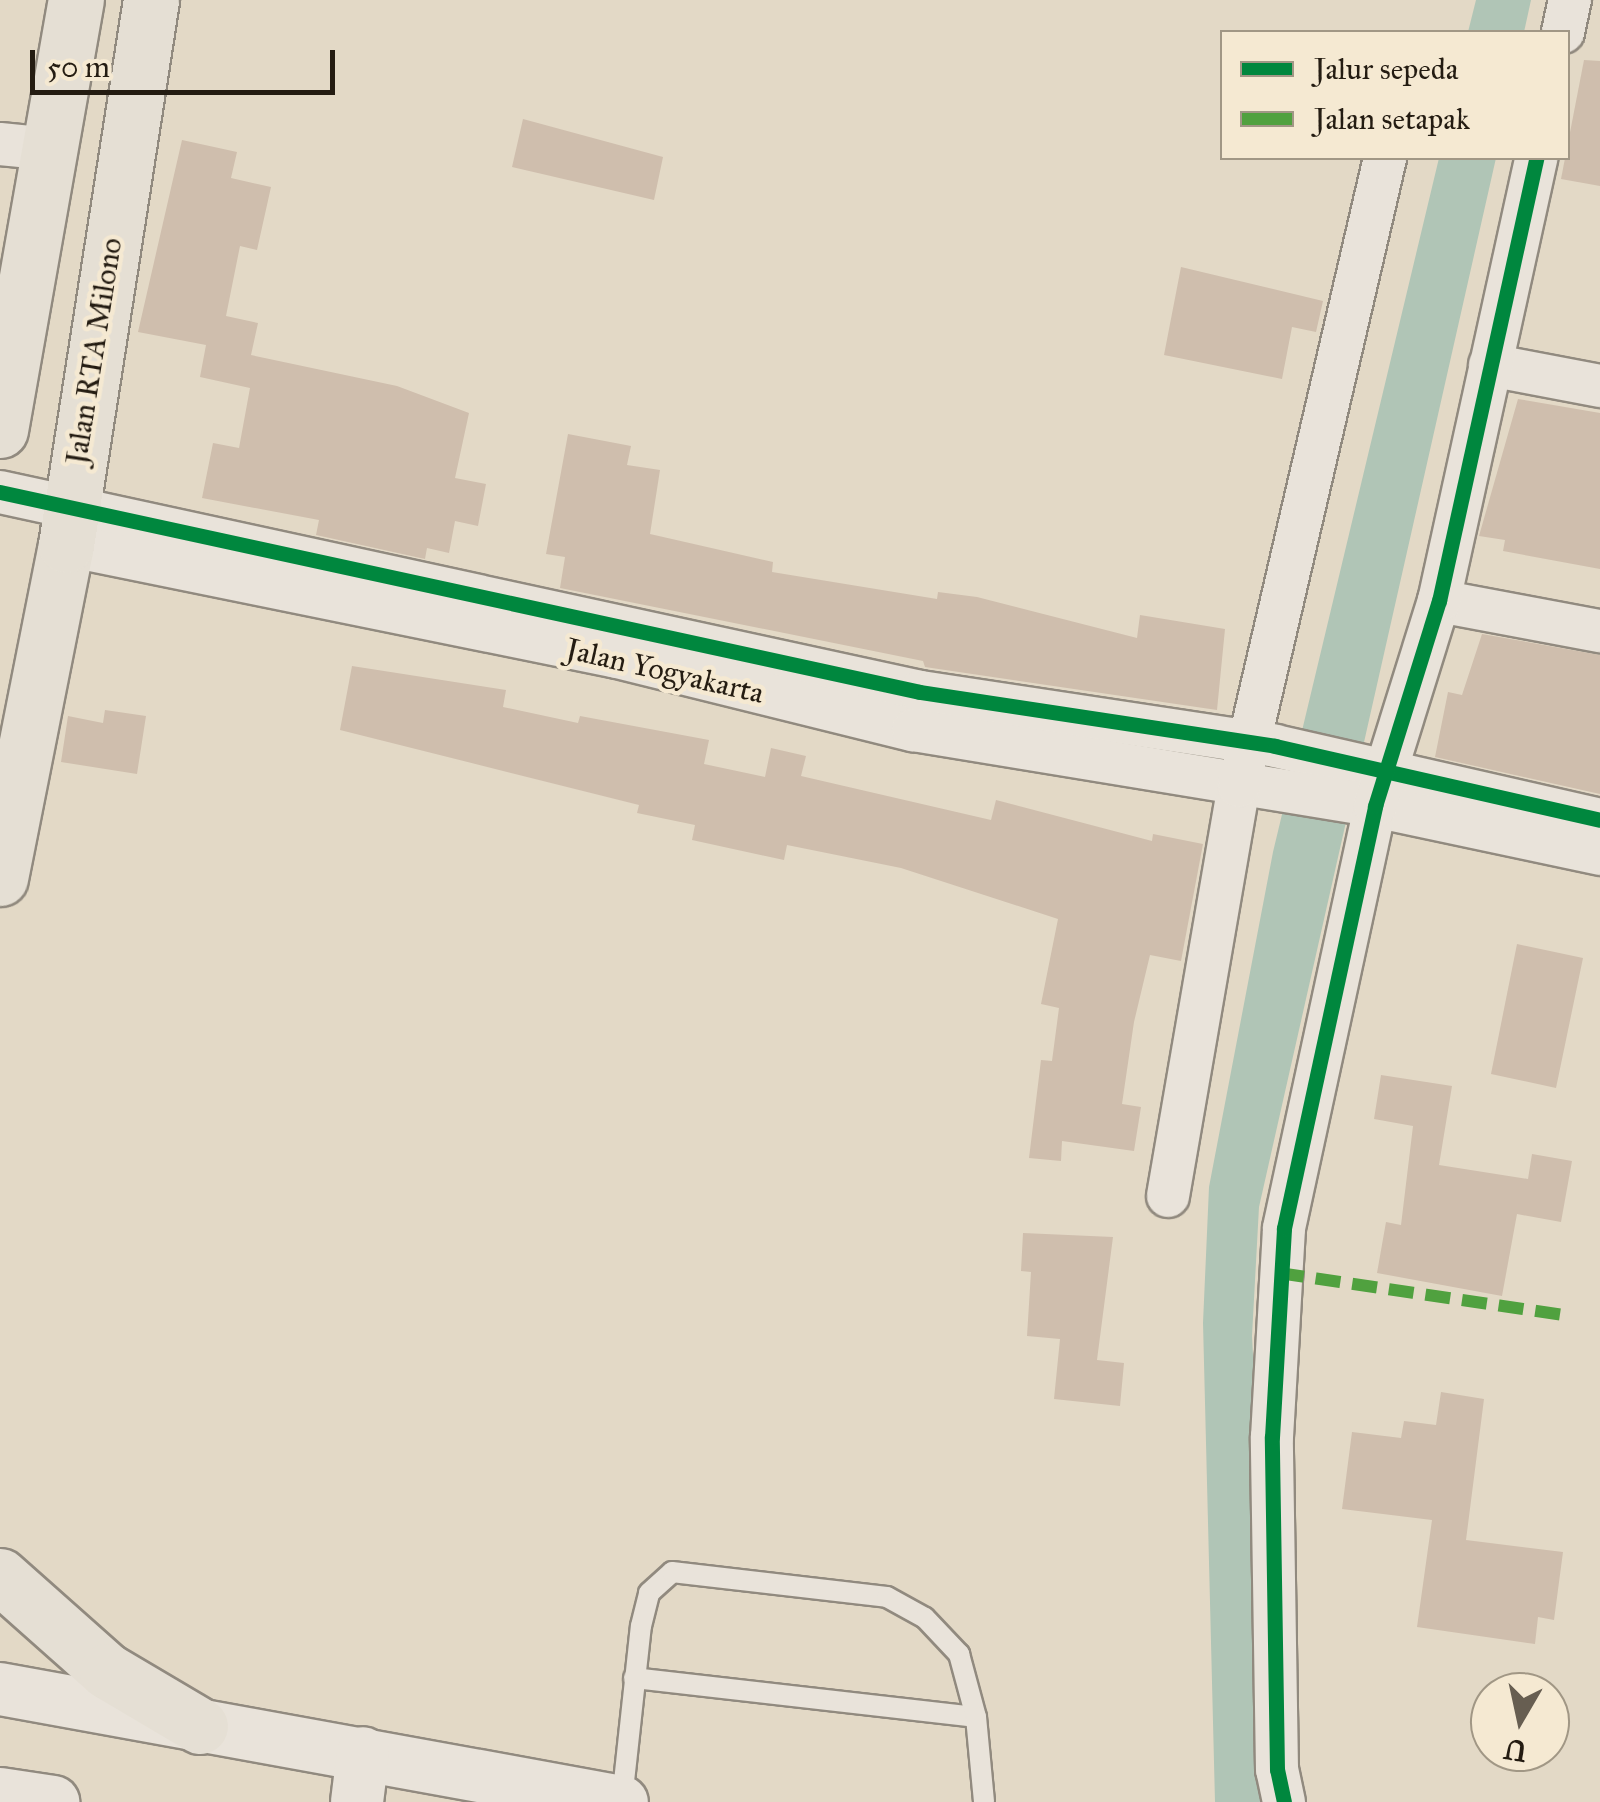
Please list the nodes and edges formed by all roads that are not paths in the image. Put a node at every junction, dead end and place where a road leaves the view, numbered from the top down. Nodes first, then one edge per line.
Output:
1 (76, 0) edge
2 (151, 0) edge
3 (1570, 0) edge
4 (1563, 30) edge
5 (25, 146) edge
6 (1385, 160) edge
7 (1536, 160) edge
8 (1490, 365) junction
9 (1600, 386) edge
10 (0, 430) edge
11 (0, 492) edge
12 (67, 526) junction
13 (1438, 601) junction
14 (1600, 632) edge
15 (1262, 745) junction
16 (1336, 778) junction
17 (1252, 788) junction
18 (1382, 789) junction
19 (1600, 820) edge
20 (1600, 854) edge
21 (0, 878) edge
22 (1168, 1196) dead end
23 (0, 1576) edge
24 (634, 1678) junction
25 (0, 1689) edge
26 (976, 1717) junction
27 (200, 1726) junction
28 (360, 1777) edge
29 (0, 1794) edge
30 (53, 1802) edge
31 (622, 1802) edge
32 (984, 1802) edge
33 (1284, 1802) edge

1 - 5 highway
2 - 12 highway, Jalan RTA Milono
3 - 4 street
5 - 10 highway
6 - 15 street
7 - 8 street
8 - 9 street
8 - 13 street
11 - 12 street
12 - 15 street
12 - 17 street, Jalan Yogyakarta
12 - 21 highway, Jalan RTA Milono
13 - 14 street
13 - 18 street
15 - 16 street
15 - 17 street
16 - 17 street, Jalan Yogyakarta
16 - 18 street
17 - 22 street
18 - 19 street
18 - 20 street
18 - 33 street
23 - 27 highway
24 - 26 lane
24 - 26 lane
24 - 31 lane
25 - 27 street
26 - 32 lane
27 - 28 street
28 - 31 street
29 - 30 street

